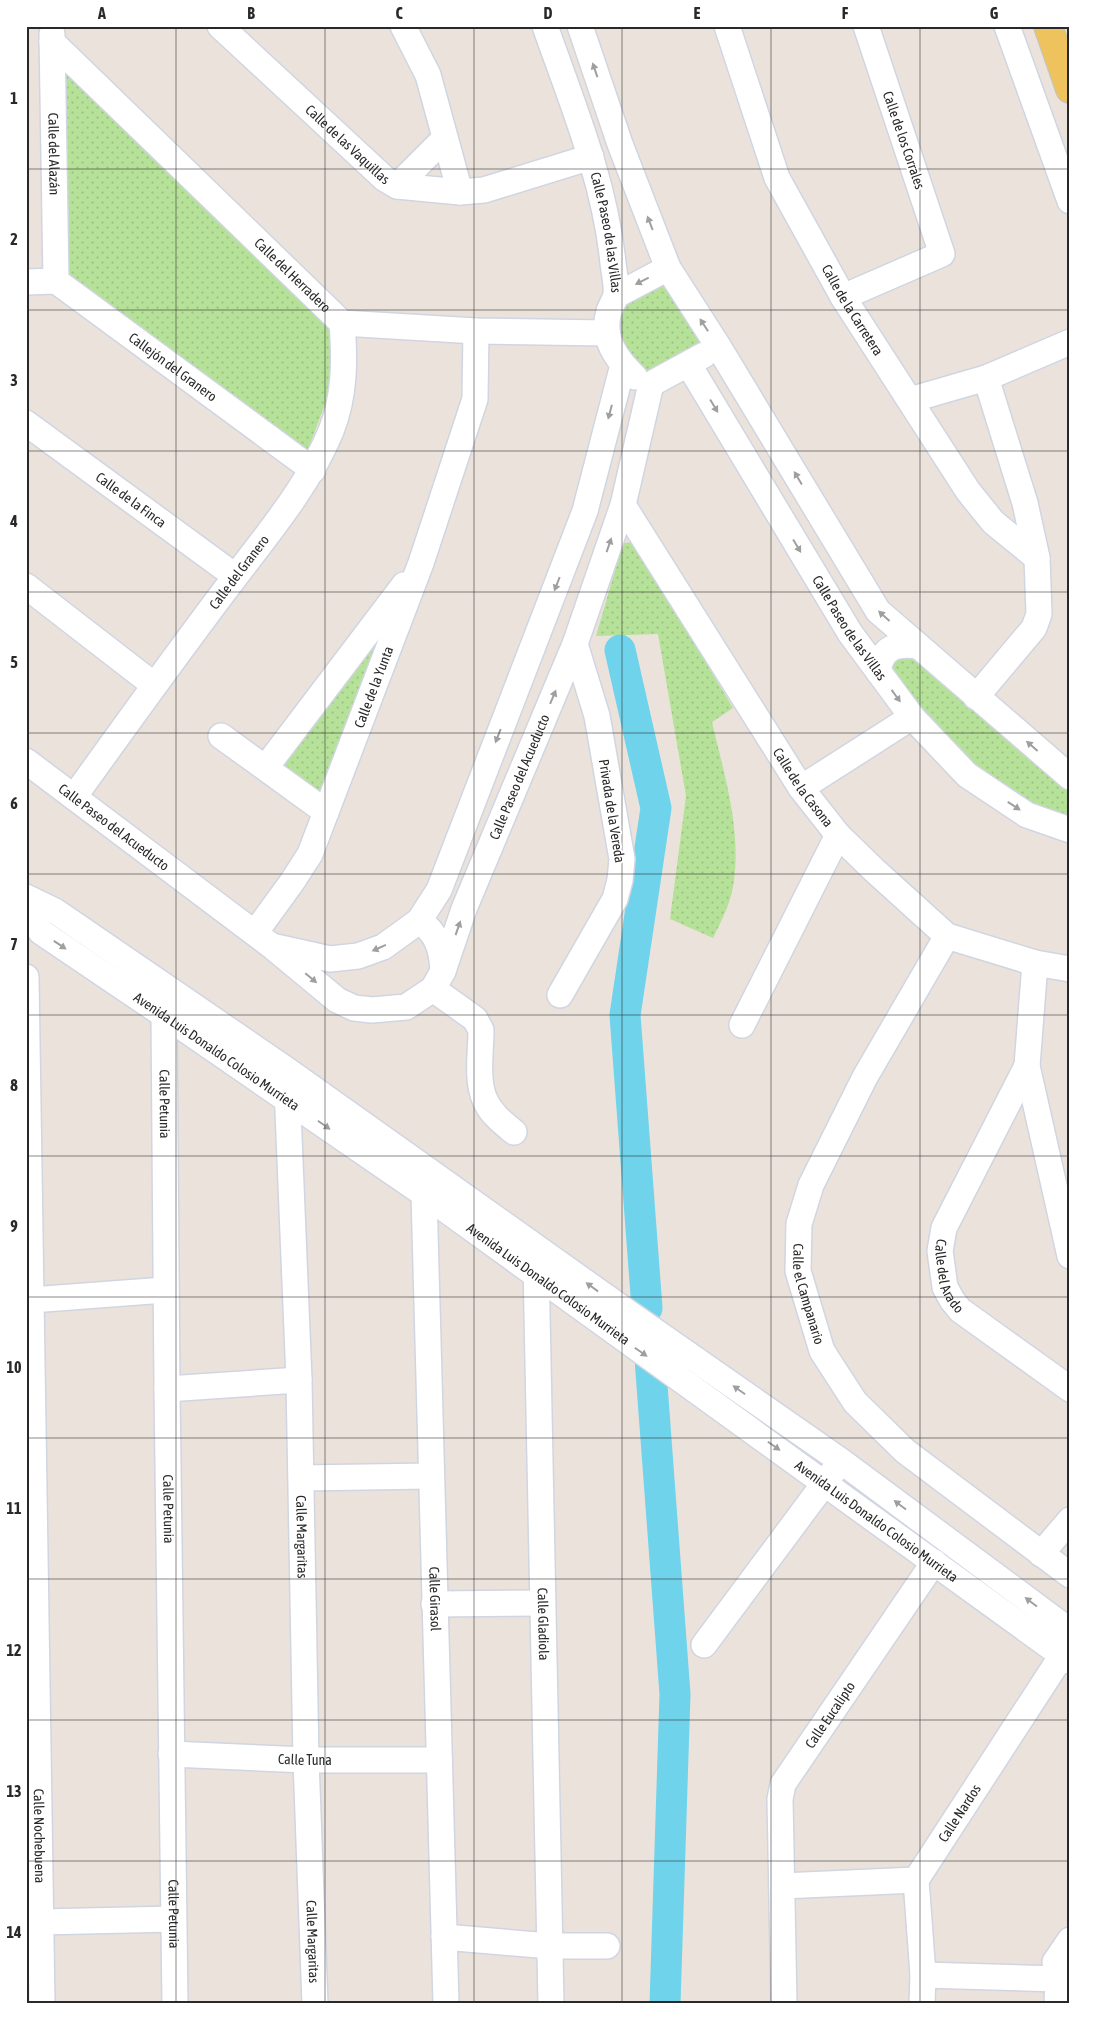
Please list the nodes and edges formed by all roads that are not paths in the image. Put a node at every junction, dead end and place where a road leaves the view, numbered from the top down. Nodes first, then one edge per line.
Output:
1 (220, 26) edge
2 (403, 26) edge
3 (545, 26) edge
4 (580, 26) edge
5 (727, 26) edge
6 (866, 26) edge
7 (1007, 26) edge
8 (1048, 26) edge
9 (52, 34) edge
10 (1070, 89) edge
11 (445, 138) junction
12 (590, 157) junction
13 (397, 186) junction
14 (460, 192) junction
15 (1070, 201) edge
16 (668, 268) junction
17 (56, 281) junction
18 (26, 282) edge
19 (617, 295) junction
20 (843, 297) junction
21 (342, 323) junction
22 (476, 331) junction
23 (607, 333) junction
24 (1070, 342) edge
25 (718, 346) junction
26 (689, 364) junction
27 (622, 365) junction
28 (986, 378) junction
29 (651, 384) junction
30 (910, 400) junction
31 (26, 423) edge
32 (313, 470) junction
33 (623, 505) junction
34 (1037, 558) junction
35 (421, 563) junction
36 (235, 576) junction
37 (26, 586) edge
38 (575, 644) junction
39 (918, 646) junction
40 (878, 672) junction
41 (154, 685) junction
42 (976, 698) junction
43 (912, 717) junction
44 (222, 736) dead end
45 (26, 761) edge
46 (266, 767) junction
47 (1070, 777) edge
48 (801, 788) junction
49 (74, 797) junction
50 (326, 812) junction
51 (1070, 830) edge
52 (838, 835) junction
53 (26, 898) edge
54 (26, 910) edge
55 (419, 920) junction
56 (947, 936) junction
57 (264, 940) junction
58 (1035, 963) junction
59 (1070, 969) edge
60 (26, 977) edge
61 (438, 980) junction
62 (560, 995) dead end
63 (164, 1015) junction
64 (742, 1025) dead end
65 (1027, 1066) junction
66 (287, 1070) junction
67 (288, 1099) junction
68 (514, 1132) dead end
69 (28, 1191) edge
70 (424, 1194) junction
71 (536, 1245) junction
72 (1070, 1256) edge
73 (537, 1274) junction
74 (166, 1290) junction
75 (31, 1300) junction
76 (623, 1309) junction
77 (612, 1332) junction
78 (299, 1380) junction
79 (166, 1389) junction
80 (1070, 1389) edge
81 (841, 1461) junction
82 (430, 1476) junction
83 (30, 1478) edge
84 (302, 1478) junction
85 (825, 1482) junction
86 (1070, 1520) edge
87 (1041, 1554) junction
88 (934, 1562) junction
89 (1070, 1575) edge
90 (542, 1603) junction
91 (434, 1604) junction
92 (1070, 1631) edge
93 (704, 1645) dead end
94 (1067, 1653) edge
95 (171, 1754) junction
96 (306, 1760) junction
97 (439, 1760) junction
98 (916, 1880) junction
99 (782, 1886) junction
100 (173, 1919) junction
101 (41, 1922) junction
102 (444, 1937) junction
103 (1070, 1940) edge
104 (550, 1946) junction
105 (607, 1946) dead end
106 (922, 1975) junction
107 (1064, 1976) edge
108 (37, 2000) edge
109 (175, 2004) edge
110 (315, 2004) edge
111 (446, 2004) edge
112 (551, 2004) edge
113 (784, 2004) edge
114 (922, 2004) edge
115 (1057, 2004) edge

1 - 13 street, Calle de las Vaquillas
2 - 11 street
3 - 12 street, Calle Paseo de las Villas
16 -> 4 street
5 - 20 street, Calle de la Carretera
6 - 20 street, Calle de los Corrales
7 - 15 street
8 - 10 main road
9 - 17 street, Calle del Alazán
9 - 21 street, Calle del Herradero
11 - 13 street
11 - 14 street
12 - 14 street, Calle de las Vaquillas
12 - 19 street, Calle Paseo de las Villas
13 - 14 street, Calle de las Vaquillas
16 -> 19 street
25 -> 16 street
17 - 18 street
17 - 32 street, Callejón del Granero
19 - 23 street, Calle Paseo de las Villas
20 - 30 street, Calle de la Carretera
21 - 22 street, Calle del Herradero
21 - 32 street, Calle del Granero
22 - 23 street, Calle del Herradero
22 - 35 street, Calle de la Yunta
23 - 27 street, Calle Paseo de las Villas
24 - 28 street
25 - 26 street
39 -> 25 street
26 - 29 street
26 -> 40 street, Calle Paseo de las Villas
27 - 29 street, Calle Paseo de las Villas
27 -> 55 street, Calle Paseo del Acueducto
28 - 30 street
28 - 34 street
29 - 33 street, Calle Paseo del Acueducto
30 - 34 street, Calle de la Carretera
31 - 36 street, Calle de la Finca
32 - 36 street, Calle del Granero
38 -> 33 street, Calle Paseo del Acueducto
33 - 48 street, Calle de la Casona
34 - 42 street
35 - 46 street, Calle de la Yunta
35 - 50 street, Calle de la Yunta
36 - 41 street, Calle del Granero
37 - 41 street
61 -> 38 street, Calle Paseo del Acueducto
38 - 62 street, Privada de la Vereda
39 - 40 street
39 - 42 street
40 -> 43 street, Calle Paseo de las Villas
41 - 49 street, Calle del Granero
47 -> 42 street
43 - 48 street
43 -> 51 street, Calle Paseo de las Villas
44 - 46 street
45 - 49 street, Calle Paseo del Acueducto
46 - 50 street
48 - 52 street, Calle de la Casona
49 - 57 street, Calle Paseo del Acueducto
50 - 57 street, Calle de la Yunta
52 - 56 street, Calle de la Casona
52 - 64 street
53 - 66 street, Avenida Luis Donaldo Colosio Murrieta
54 -> 63 street, Avenida Luis Donaldo Colosio Murrieta
55 -> 57 street, Calle Paseo del Acueducto
55 - 61 street
56 - 58 street, Calle de la Casona
56 - 87 street, Calle el Campanario
57 -> 61 street, Calle Paseo del Acueducto
58 - 59 street, Calle de la Casona
58 - 65 street, Calle del Arado
60 - 69 street, Calle Nochebuena
61 - 68 street
63 - 67 street, Avenida Luis Donaldo Colosio Murrieta
63 - 74 street, Calle Petunia
65 - 72 street, Calle del Arado
65 - 80 street, Calle del Arado
66 - 67 street, Calle Margaritas
66 - 71 street, Avenida Luis Donaldo Colosio Murrieta
67 -> 70 street, Avenida Luis Donaldo Colosio Murrieta
67 - 78 street, Calle Margaritas
69 - 75 street, Calle Nochebuena
70 - 73 street, Avenida Luis Donaldo Colosio Murrieta
70 - 82 street, Calle Girasol
71 - 73 street, Calle Gladiola
76 -> 71 street, Avenida Luis Donaldo Colosio Murrieta
73 - 77 street, Avenida Luis Donaldo Colosio Murrieta
73 - 90 street, Calle Gladiola
74 - 75 street
74 - 79 street, Calle Petunia
75 - 83 street, Calle Nochebuena
76 - 77 street
81 -> 76 street, Avenida Luis Donaldo Colosio Murrieta
77 -> 85 street, Avenida Luis Donaldo Colosio Murrieta
78 - 79 street
78 - 84 street, Calle Margaritas
79 - 95 street, Calle Petunia
81 - 85 street
92 -> 81 street, Avenida Luis Donaldo Colosio Murrieta
82 - 84 street
82 - 91 street, Calle Girasol
83 - 101 street, Calle Nochebuena
84 - 96 street, Calle Margaritas
85 - 88 street, Avenida Luis Donaldo Colosio Murrieta
85 - 93 street
86 - 87 street
87 - 89 street, Calle el Campanario
88 - 94 street, Avenida Luis Donaldo Colosio Murrieta
88 - 99 street, Calle Eucalipto
90 - 91 street
90 - 104 street, Calle Gladiola
91 - 97 street, Calle Girasol
94 - 98 street, Calle Nardos
95 - 96 street, Calle Tuna
95 - 100 street, Calle Petunia
96 - 97 street, Calle Tuna
96 - 110 street, Calle Margaritas
97 - 102 street, Calle Girasol
98 - 99 street
98 - 106 street
99 - 113 street, Calle Eucalipto
100 - 101 street
100 - 109 street, Calle Petunia
101 - 108 street, Calle Nochebuena
102 - 104 street
102 - 111 street, Calle Girasol
103 - 107 street
104 - 105 street
104 - 112 street, Calle Gladiola
106 - 107 street
106 - 114 street
107 - 115 street

